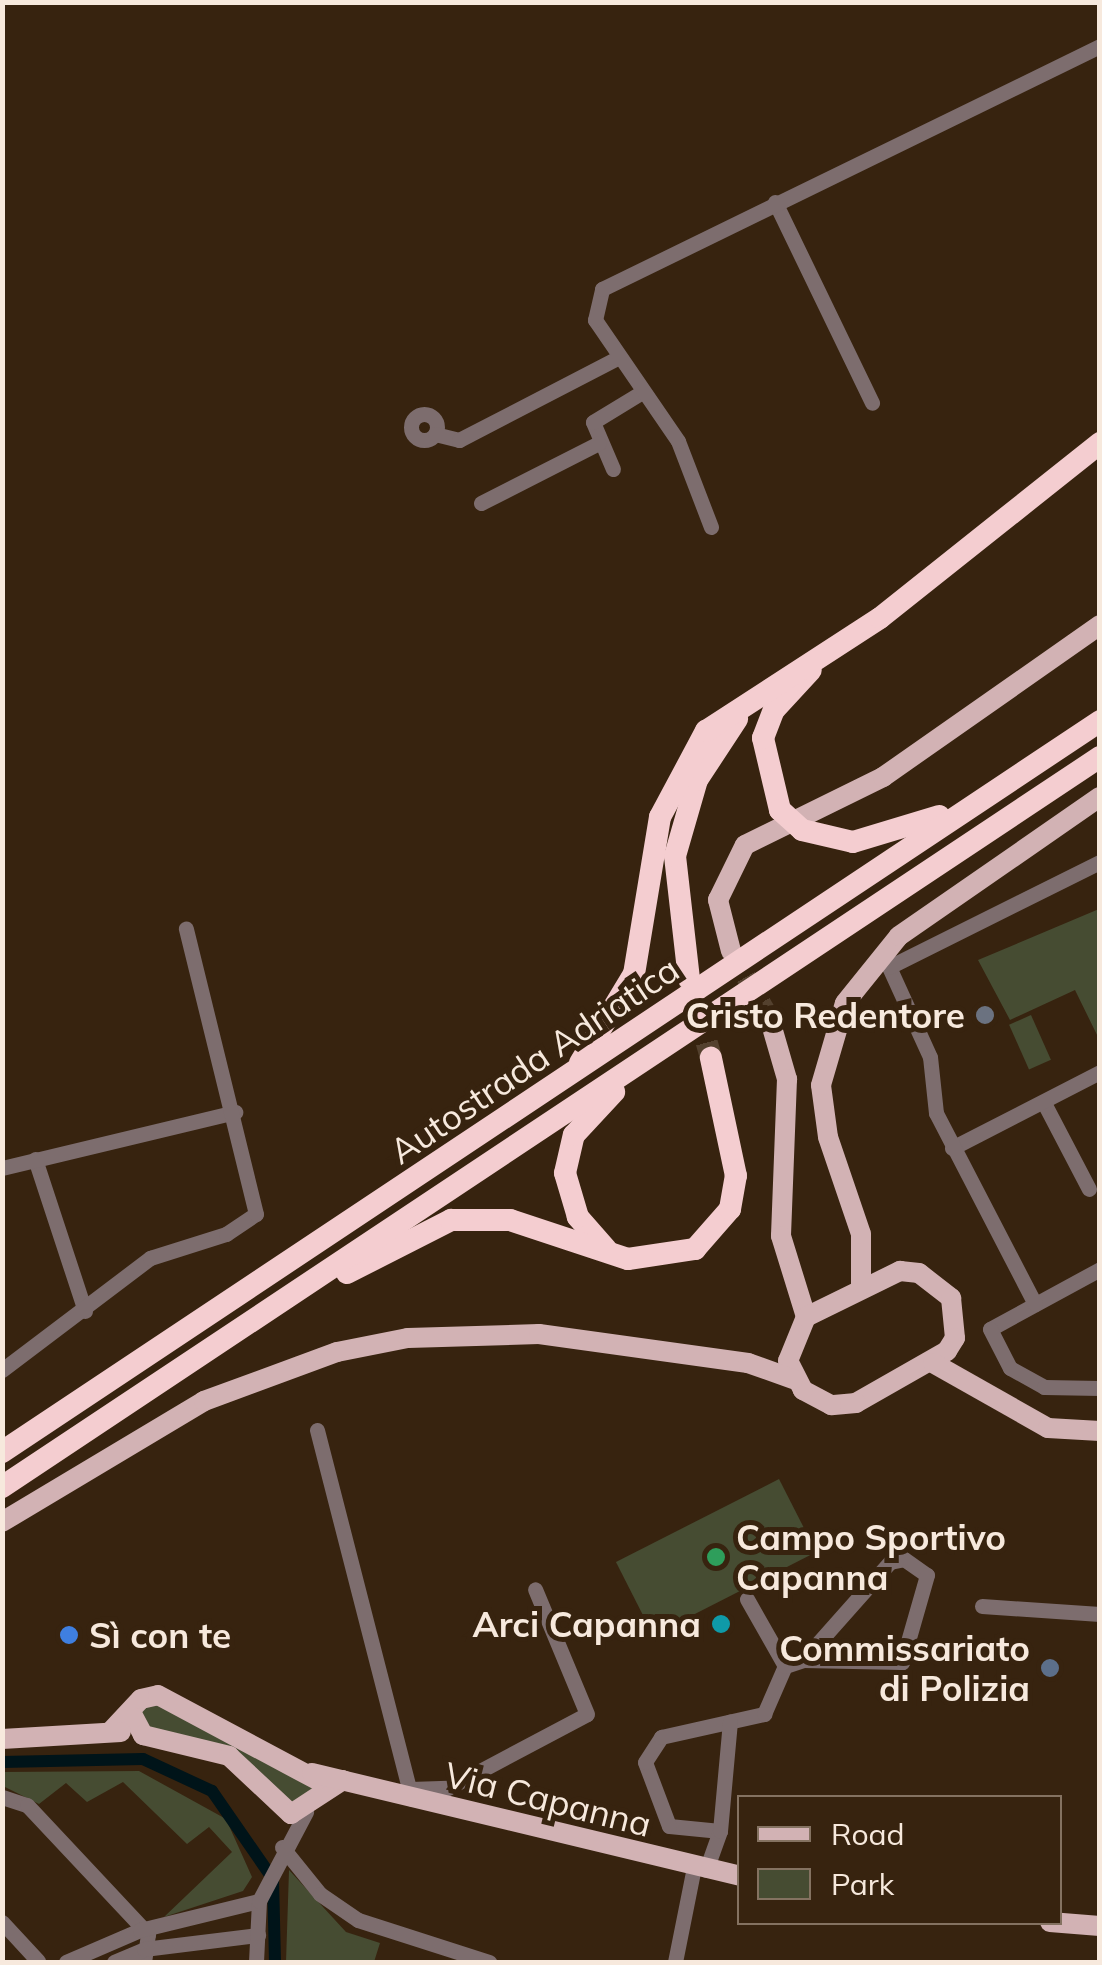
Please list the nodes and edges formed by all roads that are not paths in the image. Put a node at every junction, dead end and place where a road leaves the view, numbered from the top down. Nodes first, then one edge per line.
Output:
1 (1100, 46) edge
2 (776, 202) junction
3 (617, 358) junction
4 (639, 394) junction
5 (872, 402) dead end
6 (435, 434) dead end
7 (599, 443) junction
8 (1100, 443) edge
9 (613, 469) dead end
10 (482, 503) dead end
11 (711, 527) dead end
12 (1100, 625) edge
13 (830, 649) junction
14 (756, 698) junction
15 (1100, 721) edge
16 (1100, 757) edge
17 (1100, 797) edge
18 (980, 800) junction
19 (1100, 862) edge
20 (186, 928) dead end
21 (731, 950) tunnel mouth
22 (689, 979) tunnel mouth
23 (769, 1017) tunnel mouth
24 (680, 1033) junction
25 (711, 1058) tunnel mouth
26 (1100, 1072) edge
27 (1044, 1103) junction
28 (531, 1106) junction
29 (235, 1112) junction
30 (952, 1148) junction
31 (35, 1159) junction
32 (2, 1168) edge
33 (1090, 1190) dead end
34 (861, 1234) junction
35 (609, 1251) junction
36 (1100, 1269) edge
37 (900, 1271) junction
38 (797, 1279) junction
39 (861, 1286) junction
40 (830, 1300) junction
41 (1035, 1304) junction
42 (85, 1311) junction
43 (806, 1317) junction
44 (259, 1318) junction
45 (955, 1338) junction
46 (791, 1341) junction
47 (933, 1363) junction
48 (748, 1364) junction
49 (2, 1370) edge
50 (793, 1380) junction
51 (972, 1380) junction
52 (1100, 1388) edge
53 (317, 1430) dead end
54 (1100, 1431) edge
55 (2, 1452) edge
56 (2, 1488) edge
57 (2, 1522) edge
58 (535, 1589) dead end
59 (747, 1600) dead end
60 (982, 1606) dead end
61 (1100, 1614) edge
62 (803, 1660) junction
63 (785, 1666) junction
64 (730, 1721) junction
65 (135, 1723) junction
66 (2, 1738) edge
67 (312, 1773) junction
68 (343, 1780) junction
69 (411, 1794) junction
70 (2, 1796) edge
71 (313, 1804) junction
72 (284, 1811) junction
73 (720, 1831) junction
74 (284, 1841) junction
75 (700, 1868) junction
76 (734, 1875) edge
77 (259, 1901) junction
78 (2, 1922) edge
79 (1062, 1923) edge
80 (1100, 1926) edge
81 (140, 1930) junction
82 (258, 1935) junction
83 (436, 1955) edge
84 (144, 1956) edge
85 (38, 1961) edge
86 (66, 1962) edge
87 (114, 1962) edge
88 (256, 1962) edge
89 (489, 1962) edge
90 (675, 1962) edge

1 - 2 street
2 - 3 street
2 - 5 street
3 - 4 street
3 - 6 street
4 - 7 street
4 - 11 street
7 - 9 street
7 - 10 street
8 - 13 highway
12 - 21 main road
13 - 14 highway
13 - 18 highway, bridge
14 - 22 highway
14 - 28 highway
15 - 18 highway, Autostrada Adriatica
16 - 24 highway, Autostrada Adriatica
17 - 34 main road
18 - 28 highway, Autostrada Adriatica
19 - 30 street
20 - 29 street
23 - 38 main road
24 - 35 highway
24 - 44 highway, Autostrada Adriatica
25 - 35 highway
26 - 27 street
27 - 30 street
27 - 33 street
28 - 55 highway, Autostrada Adriatica
29 - 31 street
29 - 42 street
30 - 41 street
31 - 32 street
31 - 42 street
34 - 37 main road
34 - 39 main road
35 - 44 highway
36 - 41 street
37 - 39 main road
37 - 45 main road
38 - 40 main road
38 - 43 main road
39 - 40 main road
40 - 43 main road
41 - 52 street
42 - 49 street
43 - 46 main road
44 - 56 highway, Autostrada Adriatica
45 - 47 main road
45 - 51 main road
46 - 48 main road
46 - 50 main road
47 - 50 main road
47 - 51 main road
48 - 50 main road
48 - 57 main road
51 - 54 main road
53 - 69 street
58 - 69 street
59 - 63 street
60 - 61 street
62 - 62 street
62 - 63 street
63 - 64 street
64 - 73 street
64 - 73 street
65 - 66 main road
65 - 67 main road, Via Capanna
65 - 72 main road
67 - 68 main road, Via Capanna
67 - 71 main road
68 - 69 main road, Via Capanna
68 - 71 main road
69 - 75 main road, Via Capanna
70 - 81 street
71 - 72 main road
71 - 74 street
72 - 74 street
73 - 75 street
73 - 76 street
74 - 77 street
74 - 83 street
75 - 76 main road, Via Capanna
75 - 90 street
77 - 81 street
77 - 82 street
78 - 85 street
79 - 80 main road
81 - 84 street
81 - 86 street
82 - 84 street
82 - 88 street
83 - 89 street
84 - 87 street

